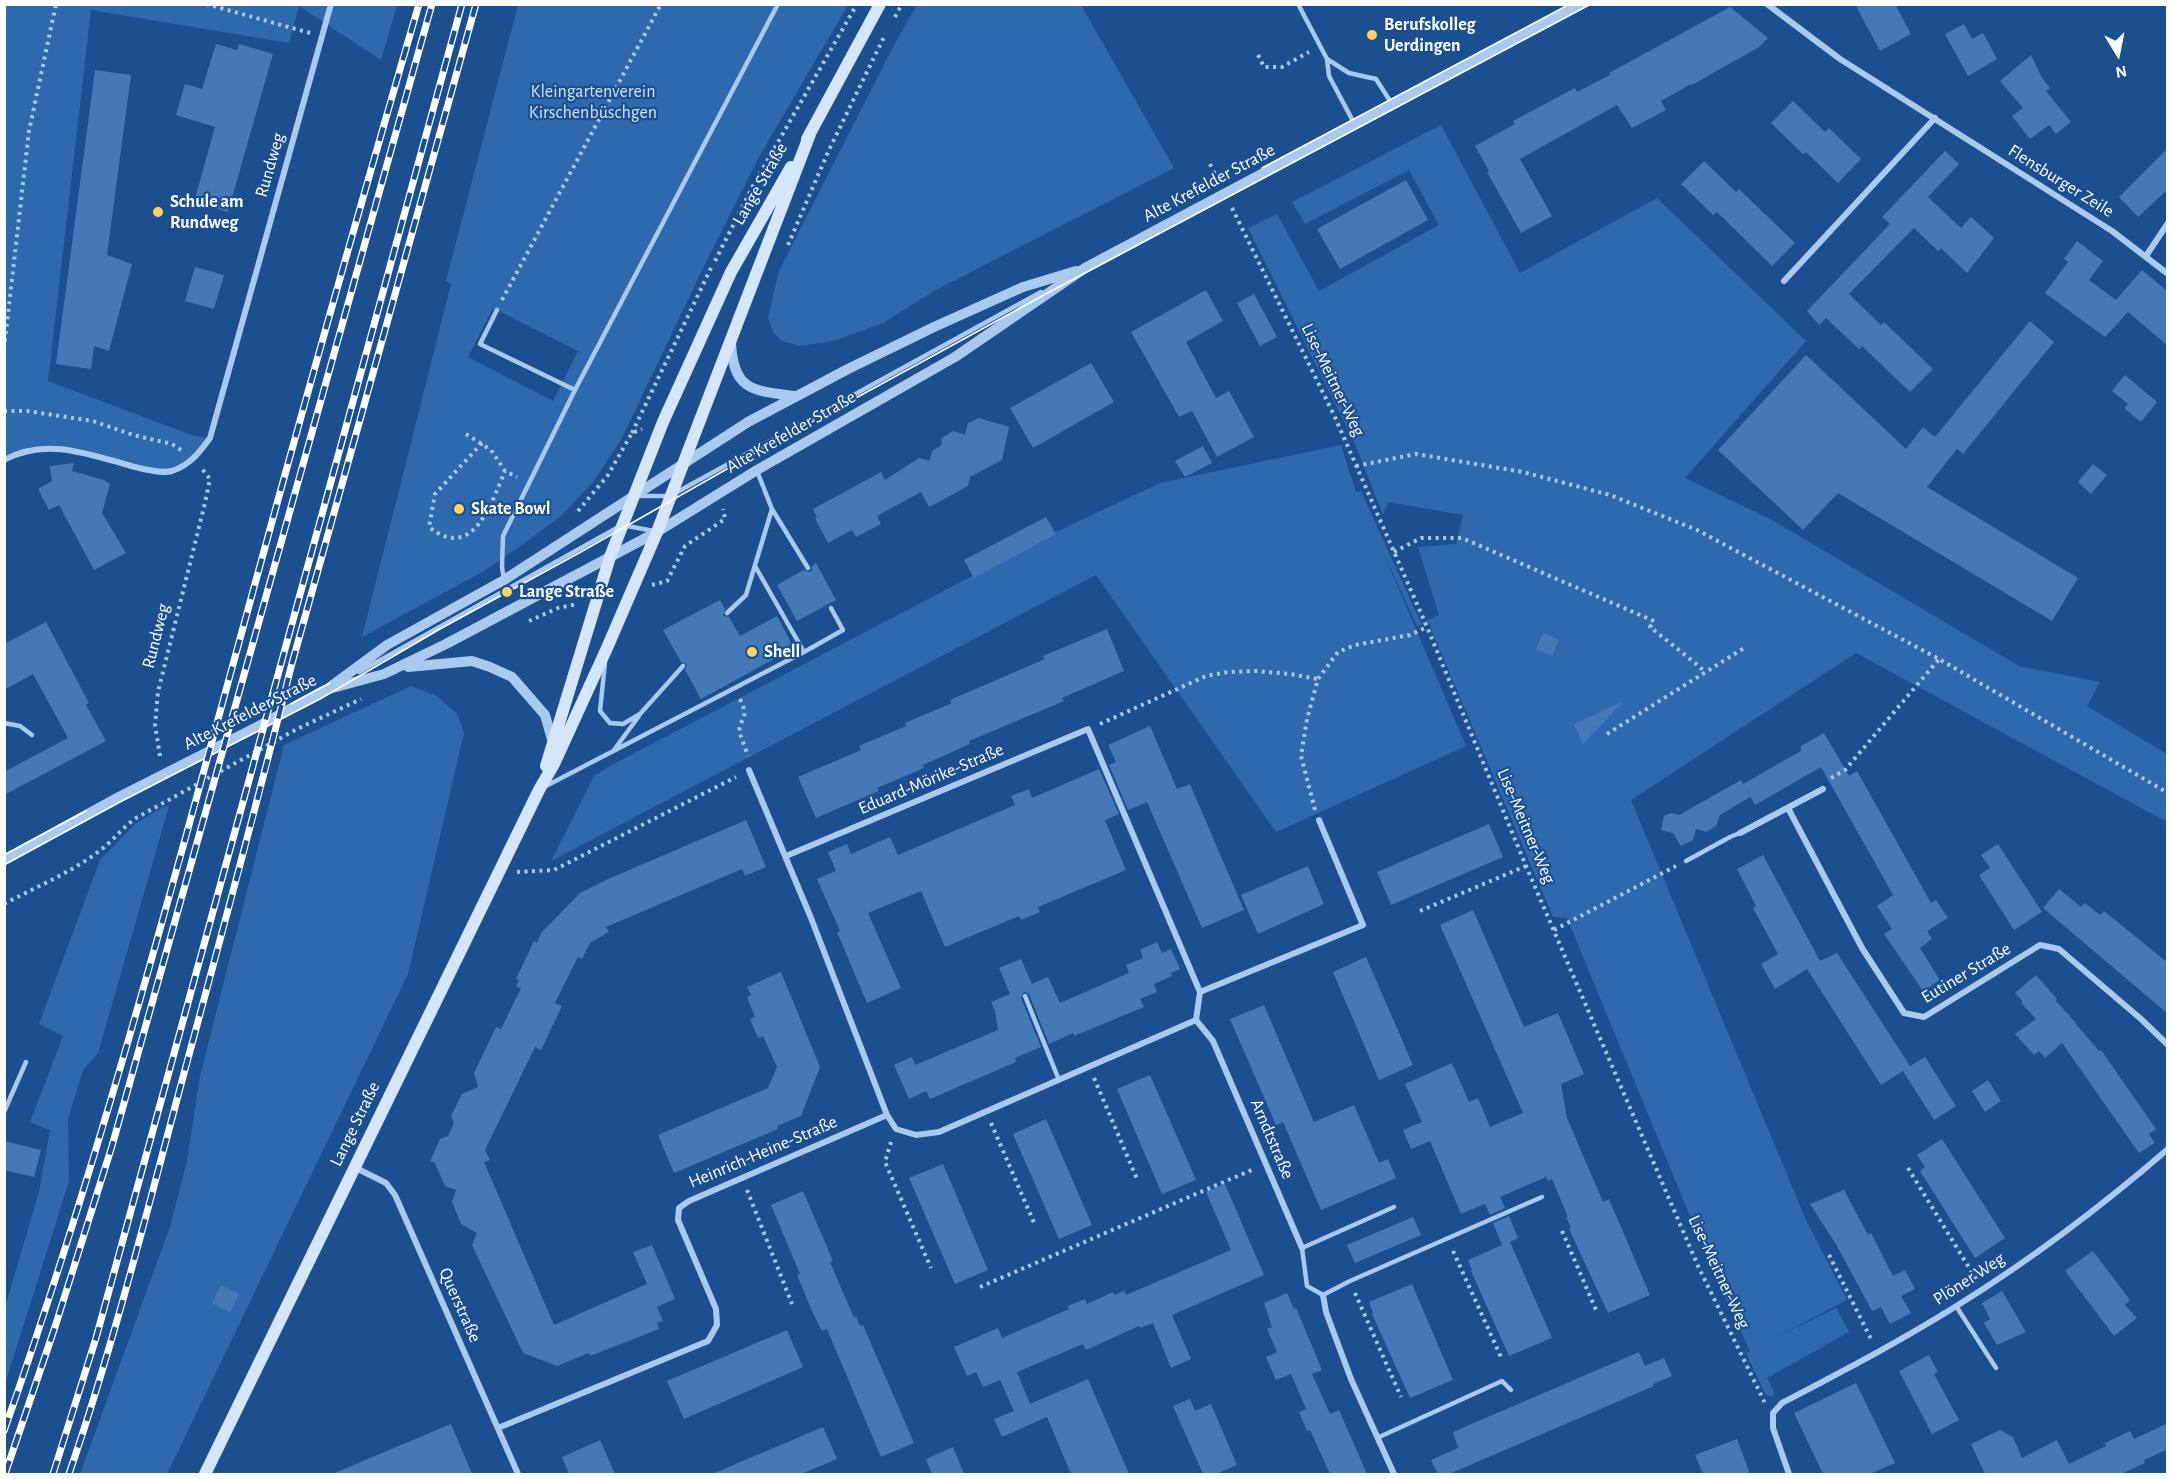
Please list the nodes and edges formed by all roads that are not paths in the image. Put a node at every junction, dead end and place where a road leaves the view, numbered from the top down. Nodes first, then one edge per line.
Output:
1 (331, 4) edge
2 (778, 4) edge
3 (880, 4) edge
4 (1298, 4) edge
5 (1581, 4) edge
6 (1767, 4) edge
7 (1327, 59) junction
8 (1392, 104) junction
9 (1935, 118) junction
10 (1354, 124) junction
11 (810, 134) junction
12 (2168, 223) edge
13 (2146, 256) junction
14 (1085, 268) junction
15 (2168, 274) edge
16 (1784, 281) dead end
17 (497, 310) road end
18 (731, 340) junction
19 (574, 390) junction
20 (796, 396) junction
21 (4, 460) edge
22 (683, 463) junction
23 (757, 470) junction
24 (634, 496) junction
25 (670, 496) junction
26 (772, 509) junction
27 (622, 525) junction
28 (657, 532) junction
29 (610, 557) junction
30 (755, 566) junction
31 (808, 568) dead end
32 (504, 580) junction
33 (831, 608) dead end
34 (727, 613) dead end
35 (607, 648) junction
36 (804, 652) junction
37 (683, 666) dead end
38 (384, 674) junction
39 (325, 690) junction
40 (640, 714) junction
41 (4, 723) edge
42 (32, 735) dead end
43 (553, 743) junction
44 (612, 752) junction
45 (749, 770) road end
46 (1823, 789) road end
47 (539, 790) junction
48 (1788, 808) junction
49 (1318, 820) road end
50 (1740, 833) joint
51 (786, 856) junction
52 (4, 860) edge
53 (1686, 861) road end
54 (1200, 992) junction
55 (1025, 996) dead end
56 (1196, 1020) junction
57 (2168, 1045) edge
58 (26, 1062) dead end
59 (1059, 1080) junction
60 (4, 1112) edge
61 (887, 1115) junction
62 (2168, 1149) edge
63 (354, 1166) junction
64 (1542, 1197) dead end
65 (1394, 1207) dead end
66 (1302, 1248) junction
67 (1323, 1295) junction
68 (1956, 1306) junction
69 (1996, 1368) dead end
70 (1511, 1390) dead end
71 (498, 1428) junction
72 (1377, 1438) junction
73 (205, 1474) edge
74 (518, 1474) edge
75 (1394, 1474) edge
76 (1789, 1474) edge

1 - 21 street, Rundweg
2 - 19 lane
3 - 11 main road, Lange Straße
4 - 7 lane
5 - 8 street, Alte Krefelder Straße
6 - 9 street, Flensburger Zeile
7 - 8 lane
7 - 10 lane
8 - 10 street, Alte Krefelder Straße
9 - 13 street, Flensburger Zeile
9 - 16 street
10 - 14 street, Alte Krefelder Straße
11 - 18 main road, Lange Straße
11 - 24 main road, Lange Straße
12 - 13 street
13 - 15 street, Flensburger Zeile
14 - 20 street
14 - 23 street, Alte Krefelder Straße
14 - 25 lane
17 - 19 lane
18 - 20 street
18 - 22 main road, Lange Straße
19 - 32 lane
20 - 22 street
22 - 24 street
22 - 25 main road, Lange Straße
23 - 26 lane
23 - 28 street, Alte Krefelder Straße
24 - 25 lane
24 - 27 main road, Lange Straße
24 - 32 street
25 - 28 main road, Lange Straße
26 - 30 lane
26 - 31 lane
27 - 28 lane
27 - 29 main road, Lange Straße
27 - 39 lane
28 - 29 street, Alte Krefelder Straße
28 - 35 main road, Lange Straße
29 - 38 street, Alte Krefelder Straße
29 - 43 main road, Lange Straße
30 - 34 lane
30 - 36 lane
32 - 39 street
33 - 36 lane
35 - 40 lane
35 - 47 main road, Lange Straße
36 - 44 lane
37 - 40 lane
38 - 39 street, Alte Krefelder Straße
38 - 43 street
39 - 52 street, Alte Krefelder Straße
40 - 44 lane
41 - 42 lane
43 - 47 main road, Lange Straße
44 - 47 lane
45 - 51 street
46 - 48 street
47 - 63 main road, Lange Straße
48 - 50 street
48 - 57 street, Eutiner Straße
49 - 54 street
50 - 53 lane
51 - 54 street, Eduard-Mörike-Straße
51 - 61 street
54 - 56 street
55 - 59 lane
56 - 59 street
56 - 66 street, Arndtstraße
58 - 60 lane
59 - 61 street
61 - 71 street, Heinrich-Heine-Straße
62 - 68 street, Plöner Weg
63 - 71 street, Querstraße
63 - 73 main road, Lange Straße
64 - 67 lane
65 - 66 lane
66 - 67 lane, Arndtstraße
67 - 72 street, Arndtstraße
68 - 69 lane
68 - 76 street, Plöner Weg
70 - 72 lane
71 - 74 street, Querstraße
72 - 75 street, Arndtstraße

